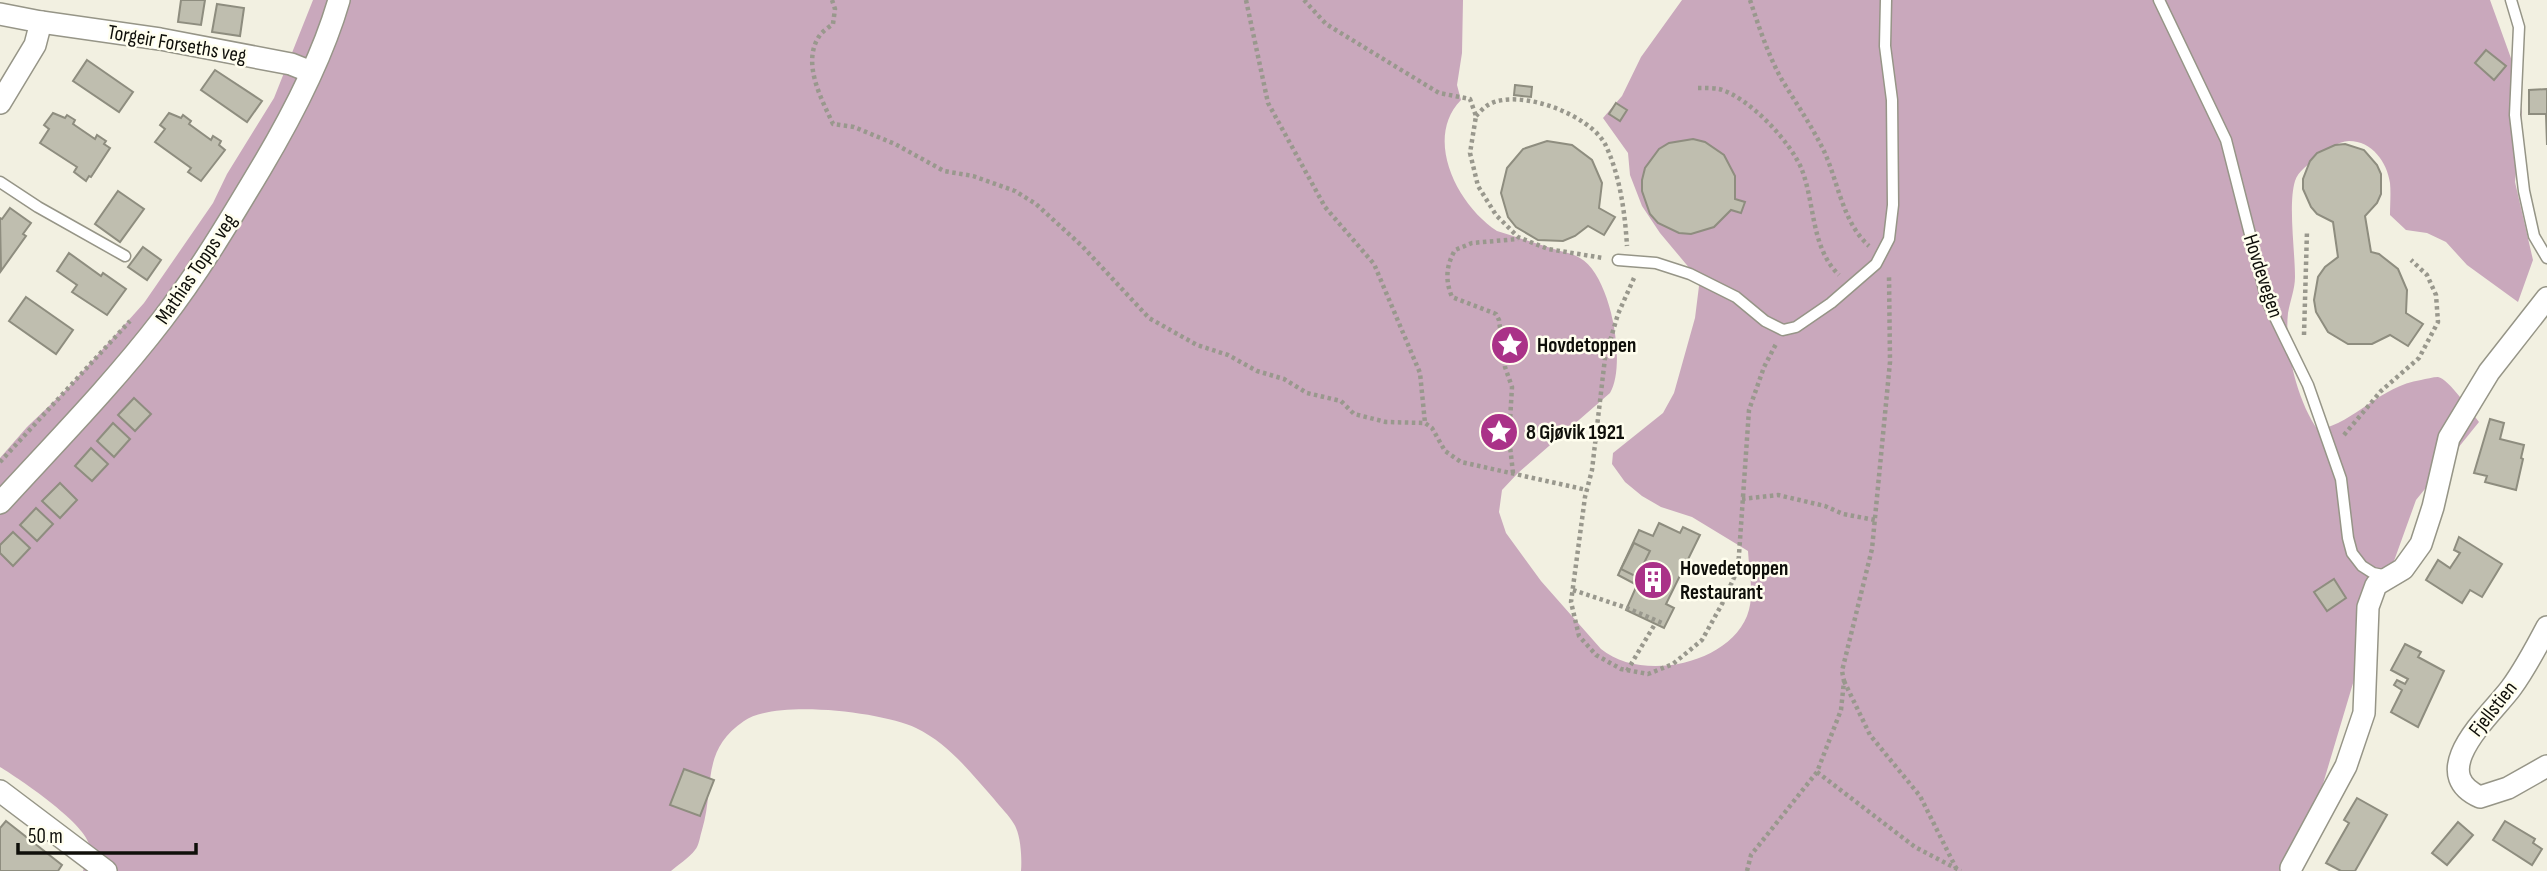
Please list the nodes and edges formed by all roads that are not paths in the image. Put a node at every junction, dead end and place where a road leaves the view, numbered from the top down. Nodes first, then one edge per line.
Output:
1 (339, 0) edge
2 (1886, 0) edge
3 (2159, 0) edge
4 (2511, 0) edge
5 (0, 14) edge
6 (41, 22) junction
7 (311, 72) junction
8 (0, 103) edge
9 (0, 182) edge
10 (125, 256) dead end
11 (2547, 258) edge
12 (1623, 260) road end
13 (2547, 298) edge
14 (0, 503) edge
15 (2388, 576) junction
16 (2547, 627) edge
17 (2547, 766) edge
18 (0, 791) edge
19 (2291, 868) dead end
20 (106, 871) edge

1 - 7 street, Mathias Topps veg
2 - 12 lane
3 - 15 lane, Hovdevegen
4 - 11 lane
5 - 6 street, Torgeir Forseths veg
6 - 7 street, Torgeir Forseths veg
6 - 8 street
7 - 14 street, Mathias Topps veg
9 - 10 lane
13 - 15 street
15 - 19 street
16 - 17 street, Fjellstien
18 - 20 street

